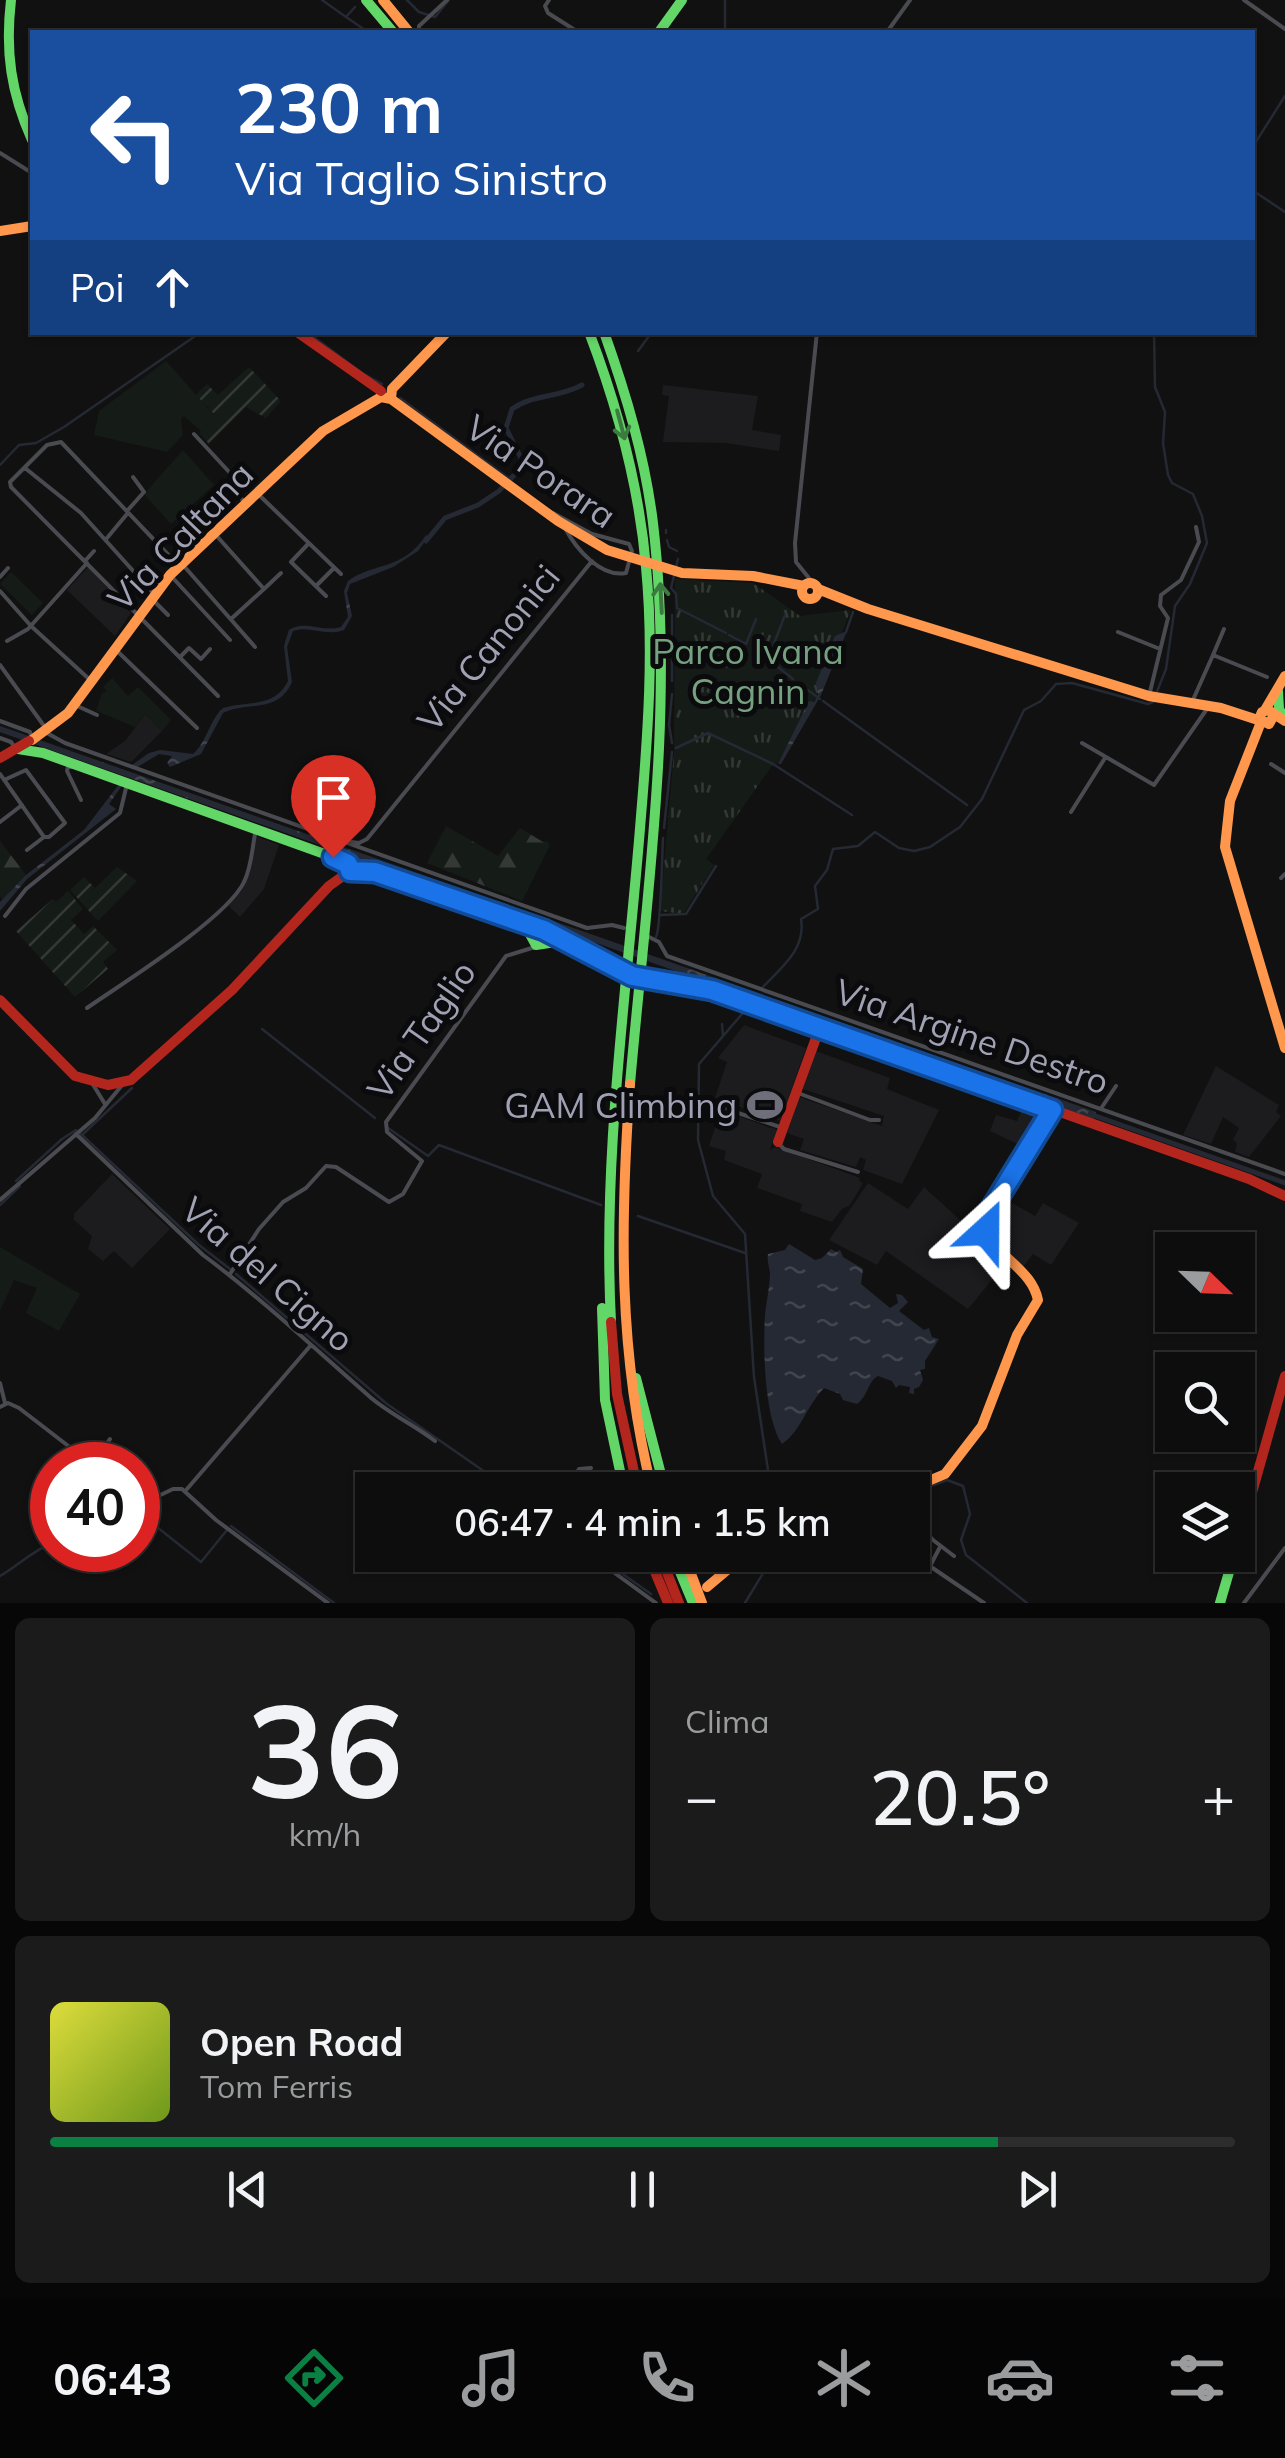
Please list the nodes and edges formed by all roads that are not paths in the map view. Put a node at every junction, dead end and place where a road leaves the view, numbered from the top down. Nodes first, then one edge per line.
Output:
1 (12, 0) edge
2 (366, 0) edge
3 (383, 0) edge
4 (446, 0) edge
5 (682, 0) edge
6 (910, 0) edge
7 (1244, 0) edge
8 (546, 1) edge
9 (1285, 29) edge
10 (391, 30) edge
11 (407, 30) edge
12 (418, 30) edge
13 (575, 30) edge
14 (660, 30) edge
15 (888, 30) edge
16 (30, 136) edge
17 (0, 153) edge
18 (30, 172) edge
19 (30, 226) edge
20 (0, 231) edge
21 (301, 335) edge
22 (444, 335) edge
23 (591, 335) edge
24 (605, 335) edge
25 (817, 335) edge
26 (386, 394) junction
27 (194, 434) dead end
28 (24, 468) junction
29 (134, 477) dead end
30 (258, 494) junction
31 (246, 504) junction
32 (539, 507) junction
33 (127, 513) junction
34 (563, 524) junction
35 (1196, 527) dead end
36 (216, 534) junction
37 (106, 539) junction
38 (309, 543) junction
39 (94, 551) dead end
40 (592, 561) junction
41 (86, 562) junction
42 (8, 568) dead end
43 (334, 568) junction
44 (178, 569) junction
45 (281, 573) dead end
46 (341, 574) dead end
47 (0, 576) edge
48 (316, 586) junction
49 (809, 586) junction
50 (264, 590) junction
51 (0, 591) edge
52 (152, 596) junction
53 (326, 596) dead end
54 (138, 614) junction
55 (168, 615) dead end
56 (231, 619) junction
57 (31, 626) junction
58 (1224, 629) dead end
59 (1118, 632) dead end
60 (230, 640) dead end
61 (8, 641) dead end
62 (255, 646) dead end
63 (113, 647) junction
64 (210, 648) dead end
65 (1161, 650) junction
66 (1214, 655) junction
67 (180, 657) junction
68 (0, 665) edge
69 (1285, 676) edge
70 (1267, 677) dead end
71 (90, 680) junction
72 (1278, 691) junction
73 (218, 696) dead end
74 (1154, 697) junction
75 (1192, 703) junction
76 (75, 705) junction
77 (1209, 706) junction
78 (97, 715) dead end
79 (1272, 719) edge
80 (0, 721) edge
81 (197, 728) dead end
82 (0, 738) edge
83 (33, 743) junction
84 (1082, 743) dead end
85 (0, 758) edge
86 (1105, 758) junction
87 (1270, 764) dead end
88 (79, 766) junction
89 (1285, 773) edge
90 (2, 777) edge
91 (128, 782) junction
92 (81, 800) dead end
93 (22, 805) junction
94 (1071, 812) dead end
95 (0, 822) edge
96 (256, 830) junction
97 (44, 837) junction
98 (340, 842) junction
99 (27, 850) dead end
100 (350, 871) junction
101 (640, 905) junction
102 (6, 916) dead end
103 (624, 928) dead end
104 (540, 937) junction
105 (649, 937) dead end
106 (633, 987) junction
107 (0, 1000) edge
108 (87, 1008) dead end
109 (820, 1027) junction
110 (1285, 1048) edge
111 (124, 1082) junction
112 (92, 1083) junction
113 (108, 1085) junction
114 (1116, 1086) dead end
115 (796, 1092) junction
116 (103, 1098) junction
117 (113, 1099) junction
118 (716, 1106) dead end
119 (105, 1107) junction
120 (1101, 1108) junction
121 (1052, 1110) junction
122 (879, 1120) dead end
123 (783, 1128) junction
124 (76, 1134) junction
125 (778, 1142) joint
126 (858, 1172) dead end
127 (1285, 1174) edge
128 (611, 1180) junction
129 (1285, 1196) edge
130 (0, 1200) edge
131 (621, 1246) junction
132 (230, 1274) junction
133 (311, 1345) junction
134 (1285, 1376) edge
135 (0, 1383) edge
136 (2, 1405) edge
137 (435, 1441) dead end
138 (63, 1442) edge
139 (591, 1468) dead end
140 (578, 1472) edge
141 (620, 1472) edge
142 (634, 1472) edge
143 (648, 1472) edge
144 (660, 1472) edge
145 (930, 1480) edge
146 (1255, 1482) edge
147 (186, 1491) junction
148 (160, 1496) edge
149 (930, 1536) edge
150 (940, 1546) junction
151 (1285, 1548) edge
152 (954, 1556) dead end
153 (930, 1566) edge
154 (930, 1569) edge
155 (613, 1572) edge
156 (655, 1572) edge
157 (667, 1572) edge
158 (680, 1572) edge
159 (690, 1572) edge
160 (724, 1572) edge
161 (1229, 1572) edge
162 (706, 1587) dead end
163 (328, 1603) edge
164 (656, 1603) edge
165 (668, 1603) edge
166 (679, 1603) edge
167 (693, 1603) edge
168 (702, 1603) edge
169 (984, 1603) edge
170 (1221, 1603) edge
171 (1244, 1603) edge

1 - 16 main road
2 - 10 main road
3 - 11 main road
4 - 12 street
5 - 14 main road
6 - 15 street
7 - 9 street
8 - 13 street
17 - 18 street
19 - 20 main road
21 - 26 main road, Via Porara
22 - 26 main road, Via Caltana
23 -> 101 main road
101 -> 24 main road
25 - 49 street
26 - 30 main road, Via Caltana
26 - 32 main road, Via Porara
27 - 31 street
28 - 33 street
28 - 37 street
28 - 41 street
29 - 33 street
30 - 31 main road, Via Caltana
30 - 38 street
31 - 36 main road, Via Caltana
32 - 34 main road, Via Porara
32 - 40 street, Via Canonici
33 - 37 street
33 - 44 street
34 - 40 street, Via Canonici
34 - 49 main road, Via Porara
35 - 65 street
36 - 44 main road, Via Caltana
36 - 50 street
37 - 52 street
38 - 43 street
38 - 48 street
39 - 41 street
40 - 98 street, Via Canonici
41 - 54 street
41 - 57 street
42 - 47 street
43 - 46 street
43 - 48 street
44 - 52 main road, Via Caltana
44 - 56 street
44 - 60 street
45 - 50 street
48 - 53 street
49 - 74 main road, Via Porara
50 - 56 street
51 - 57 street
52 - 54 main road, Via Caltana
52 - 55 street
54 - 63 main road, Via Caltana
54 - 67 street
56 - 62 street
57 - 61 street
57 - 71 street
58 - 66 street
59 - 65 street
63 - 71 main road, Via Caltana
63 - 81 street
64 - 67 street
65 - 74 street
66 - 70 street
66 - 75 street
67 - 73 street
68 - 83 street
69 - 72 main road
71 - 76 main road, Via Caltana
72 - 79 main road
72 - 79 main road
74 - 75 main road, Via Porara
75 - 77 main road, Via Porara
76 - 78 street
76 - 83 main road, Via Caltana
77 - 79 main road, Via Porara
77 - 86 street
79 - 110 main road
80 - 83 street
82 - 83 street
83 - 85 main road, Via Caltana
83 - 88 main road
83 - 98 street
84 - 86 street
86 - 94 street
87 - 89 street
88 - 91 main road
88 - 92 street
90 - 93 street
90 - 97 street
91 - 96 main road
91 - 102 street
93 - 95 street
93 - 97 street
96 - 100 main road
96 - 108 street
97 - 99 street
98 - 103 street
100 - 104 main road
100 - 111 main road
101 - 106 main road
104 - 109 main road
104 - 132 street, Via Taglio
105 - 120 street, Via Argine Destro
106 - 128 main road
106 - 131 main road
107 - 112 main road
109 - 115 main road
109 - 121 main road
111 - 113 main road
111 - 117 street
112 - 113 main road
112 - 116 street
113 - 116 street
113 - 117 street
114 - 120 street
115 - 122 street
115 - 123 main road
116 - 119 street
117 - 119 street
118 - 123 street
119 - 124 street
120 - 127 street, Via Argine Destro
121 - 129 main road
121 - 145 main road
123 - 125 main road
124 - 130 street
124 - 132 street, Via del Cigno
125 - 126 street
128 - 141 main road
128 - 142 main road
131 - 143 main road
131 - 144 main road
132 - 133 street, Via del Cigno
133 - 137 street, Via del Cigno
133 - 147 street
134 - 146 main road
135 - 136 street
136 - 138 street
139 - 140 street
147 - 148 street
147 - 163 street
149 - 150 street
150 - 152 street
150 - 153 street
151 - 171 street
154 - 169 street
155 - 164 street
156 - 165 main road
157 - 166 main road
158 - 167 main road
159 - 168 main road
160 - 162 main road
161 - 170 main road

